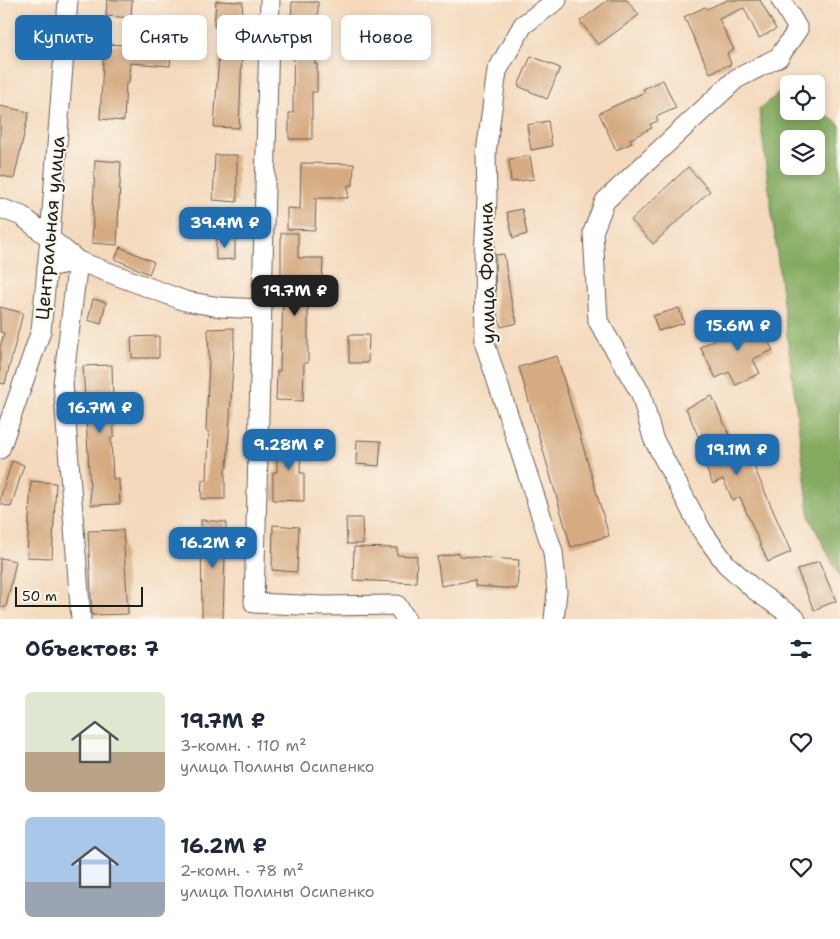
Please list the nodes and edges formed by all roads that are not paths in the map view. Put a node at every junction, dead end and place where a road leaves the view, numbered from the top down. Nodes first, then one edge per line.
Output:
1 (68, 0) edge
2 (270, 0) edge
3 (557, 0) edge
4 (781, 0) edge
5 (53, 199) junction
6 (0, 208) edge
7 (22, 216) junction
8 (50, 238) junction
9 (78, 261) junction
10 (47, 268) junction
11 (260, 309) junction
12 (0, 450) edge
13 (81, 619) edge
14 (406, 619) edge
15 (554, 619) edge
16 (796, 619) edge

1 - 5 street, Центральная улица
2 - 11 street
3 - 15 street, улица Фомина
4 - 16 street
5 - 7 street
5 - 8 street, Центральная улица
6 - 7 street
7 - 8 street
8 - 9 street
8 - 10 street, Центральная улица
9 - 10 street
9 - 11 street
9 - 13 street
10 - 12 street, Центральная улица
11 - 14 street

